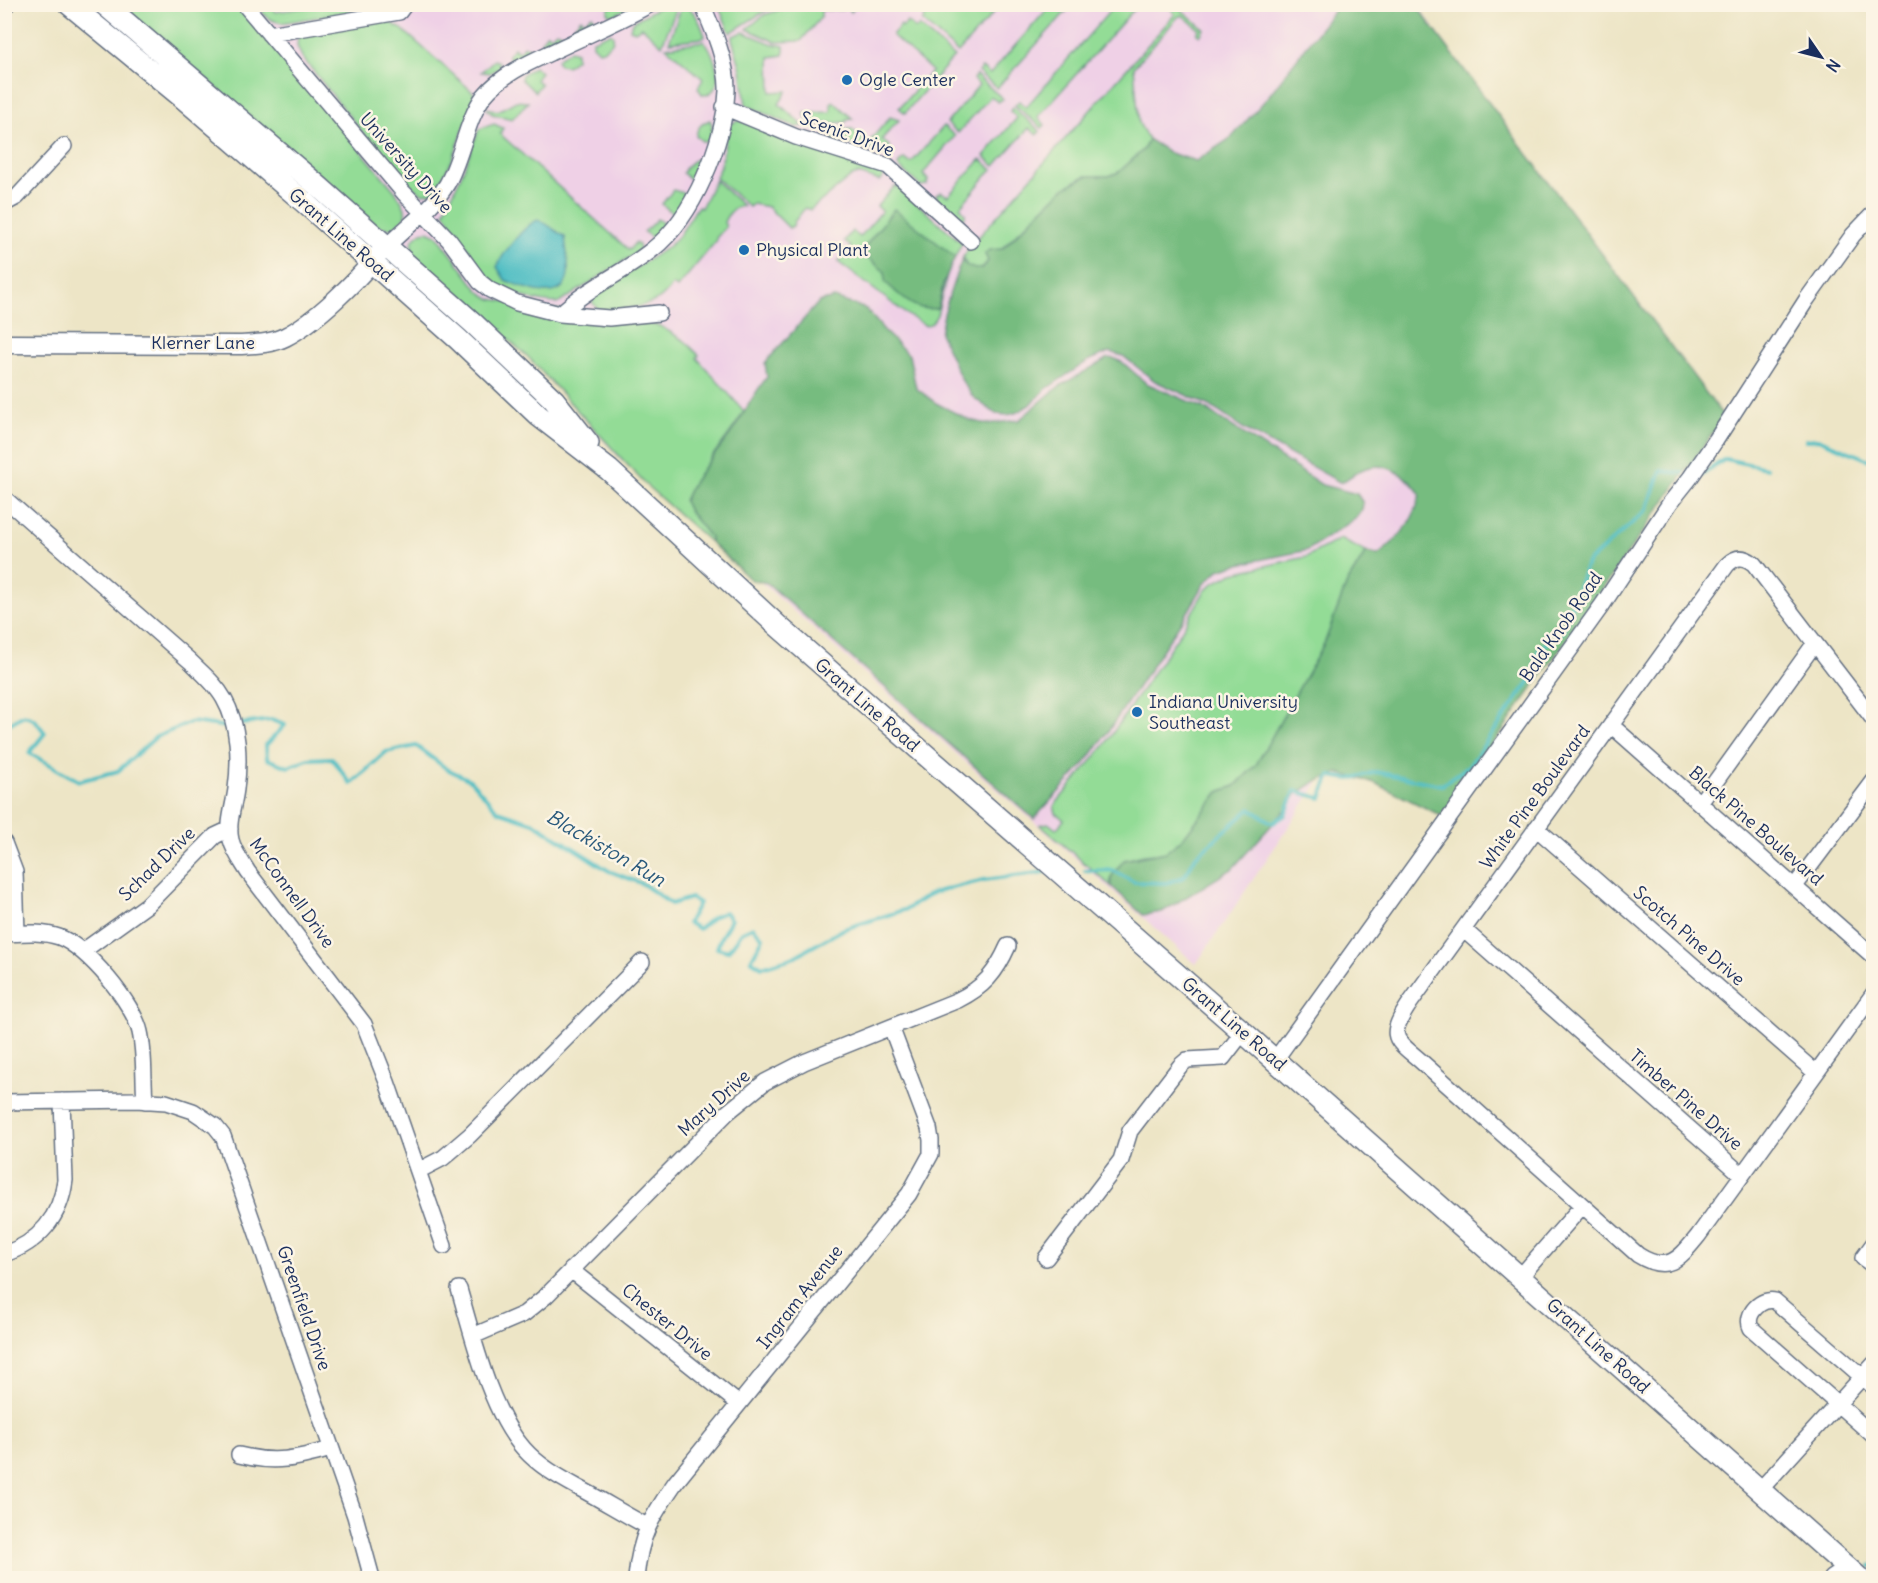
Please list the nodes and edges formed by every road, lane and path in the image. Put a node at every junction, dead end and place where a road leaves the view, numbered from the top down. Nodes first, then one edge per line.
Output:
1 (8, 4) edge
2 (69, 4) edge
3 (104, 4) edge
4 (244, 4) edge
5 (405, 4) edge
6 (651, 4) edge
7 (702, 4) edge
8 (4, 8) edge
9 (269, 34) junction
10 (724, 107) junction
11 (64, 146) dead end
12 (4, 204) edge
13 (423, 213) junction
14 (1874, 213) edge
15 (971, 240) dead end
16 (387, 246) junction
17 (372, 263) junction
18 (659, 313) dead end
19 (560, 314) junction
20 (4, 344) edge
21 (609, 470) junction
22 (4, 498) edge
23 (1815, 643) junction
24 (1874, 720) edge
25 (1611, 725) junction
26 (1874, 781) edge
27 (1700, 803) junction
28 (1536, 828) junction
29 (230, 829) junction
30 (4, 843) edge
31 (1795, 886) junction
32 (1464, 930) junction
33 (10, 933) edge
34 (1008, 946) dead end
35 (83, 951) junction
36 (1874, 957) edge
37 (642, 962) dead end
38 (1874, 993) edge
39 (891, 1027) junction
40 (1243, 1032) junction
41 (1275, 1060) junction
42 (1816, 1073) junction
43 (62, 1101) junction
44 (145, 1101) junction
45 (4, 1102) edge
46 (418, 1171) junction
47 (1741, 1174) junction
48 (1582, 1206) junction
49 (1874, 1243) edge
50 (444, 1246) dead end
51 (4, 1254) edge
52 (1046, 1258) dead end
53 (1874, 1266) edge
54 (571, 1270) junction
55 (1520, 1276) junction
56 (459, 1289) dead end
57 (473, 1336) junction
58 (1874, 1364) edge
59 (1868, 1382) edge
60 (739, 1404) junction
61 (1837, 1404) junction
62 (1874, 1436) edge
63 (331, 1449) junction
64 (239, 1455) dead end
65 (1759, 1491) junction
66 (647, 1526) junction
67 (1846, 1575) edge
68 (372, 1578) edge
69 (636, 1578) edge

1 - 8 street
2 - 17 main road, Grant Line Road
3 - 16 main road, Grant Line Road
4 - 9 street, University Drive
5 - 9 street
6 - 13 street
7 - 10 street
9 - 13 street, University Drive
10 - 15 street, Scenic Drive
10 - 19 street
11 - 12 street
13 - 16 street
13 - 19 street, University Drive
14 - 41 street, Bald Knob Road
16 - 17 street, Klerner Lane
16 - 21 main road, Grant Line Road
17 - 20 street, Klerner Lane
17 - 21 main road, Grant Line Road
18 - 19 street, University Drive
21 - 40 main road, Grant Line Road
22 - 29 street, McConnell Drive
23 - 24 street, White Pine Boulevard
23 - 25 street, White Pine Boulevard
23 - 27 street
25 - 27 street, Black Pine Boulevard
25 - 28 street, White Pine Boulevard
26 - 31 street
27 - 31 street, Black Pine Boulevard
28 - 32 street, White Pine Boulevard
28 - 42 street, Scotch Pine Drive
29 - 35 street, Schad Drive
29 - 46 street, McConnell Drive
30 - 33 street
31 - 36 street, Black Pine Boulevard
32 - 47 street, Timber Pine Drive
32 - 48 street, White Pine Boulevard
33 - 35 street
34 - 39 street, Mary Drive
35 - 44 street
37 - 46 street
38 - 42 street, Timber Pine Drive
39 - 54 street, Mary Drive
39 - 60 street, Ingram Avenue
40 - 41 main road, Grant Line Road
40 - 52 street
41 - 55 main road, Grant Line Road
42 - 47 street, Timber Pine Drive
43 - 44 street, Greenfield Drive
43 - 45 street, Greenfield Drive
43 - 51 street
44 - 63 street, Greenfield Drive
46 - 50 street, McConnell Drive
47 - 48 street, White Pine Boulevard
48 - 55 street
49 - 53 street
54 - 57 street, Mary Drive
54 - 60 street, Chester Drive
55 - 65 main road, Grant Line Road
56 - 57 street
57 - 66 street
58 - 59 street
59 - 61 street
59 - 61 street
60 - 66 street, Ingram Avenue
61 - 62 street
61 - 65 street
63 - 64 street
63 - 68 street, Greenfield Drive
65 - 67 main road, Grant Line Road
66 - 69 street, Ingram Avenue

